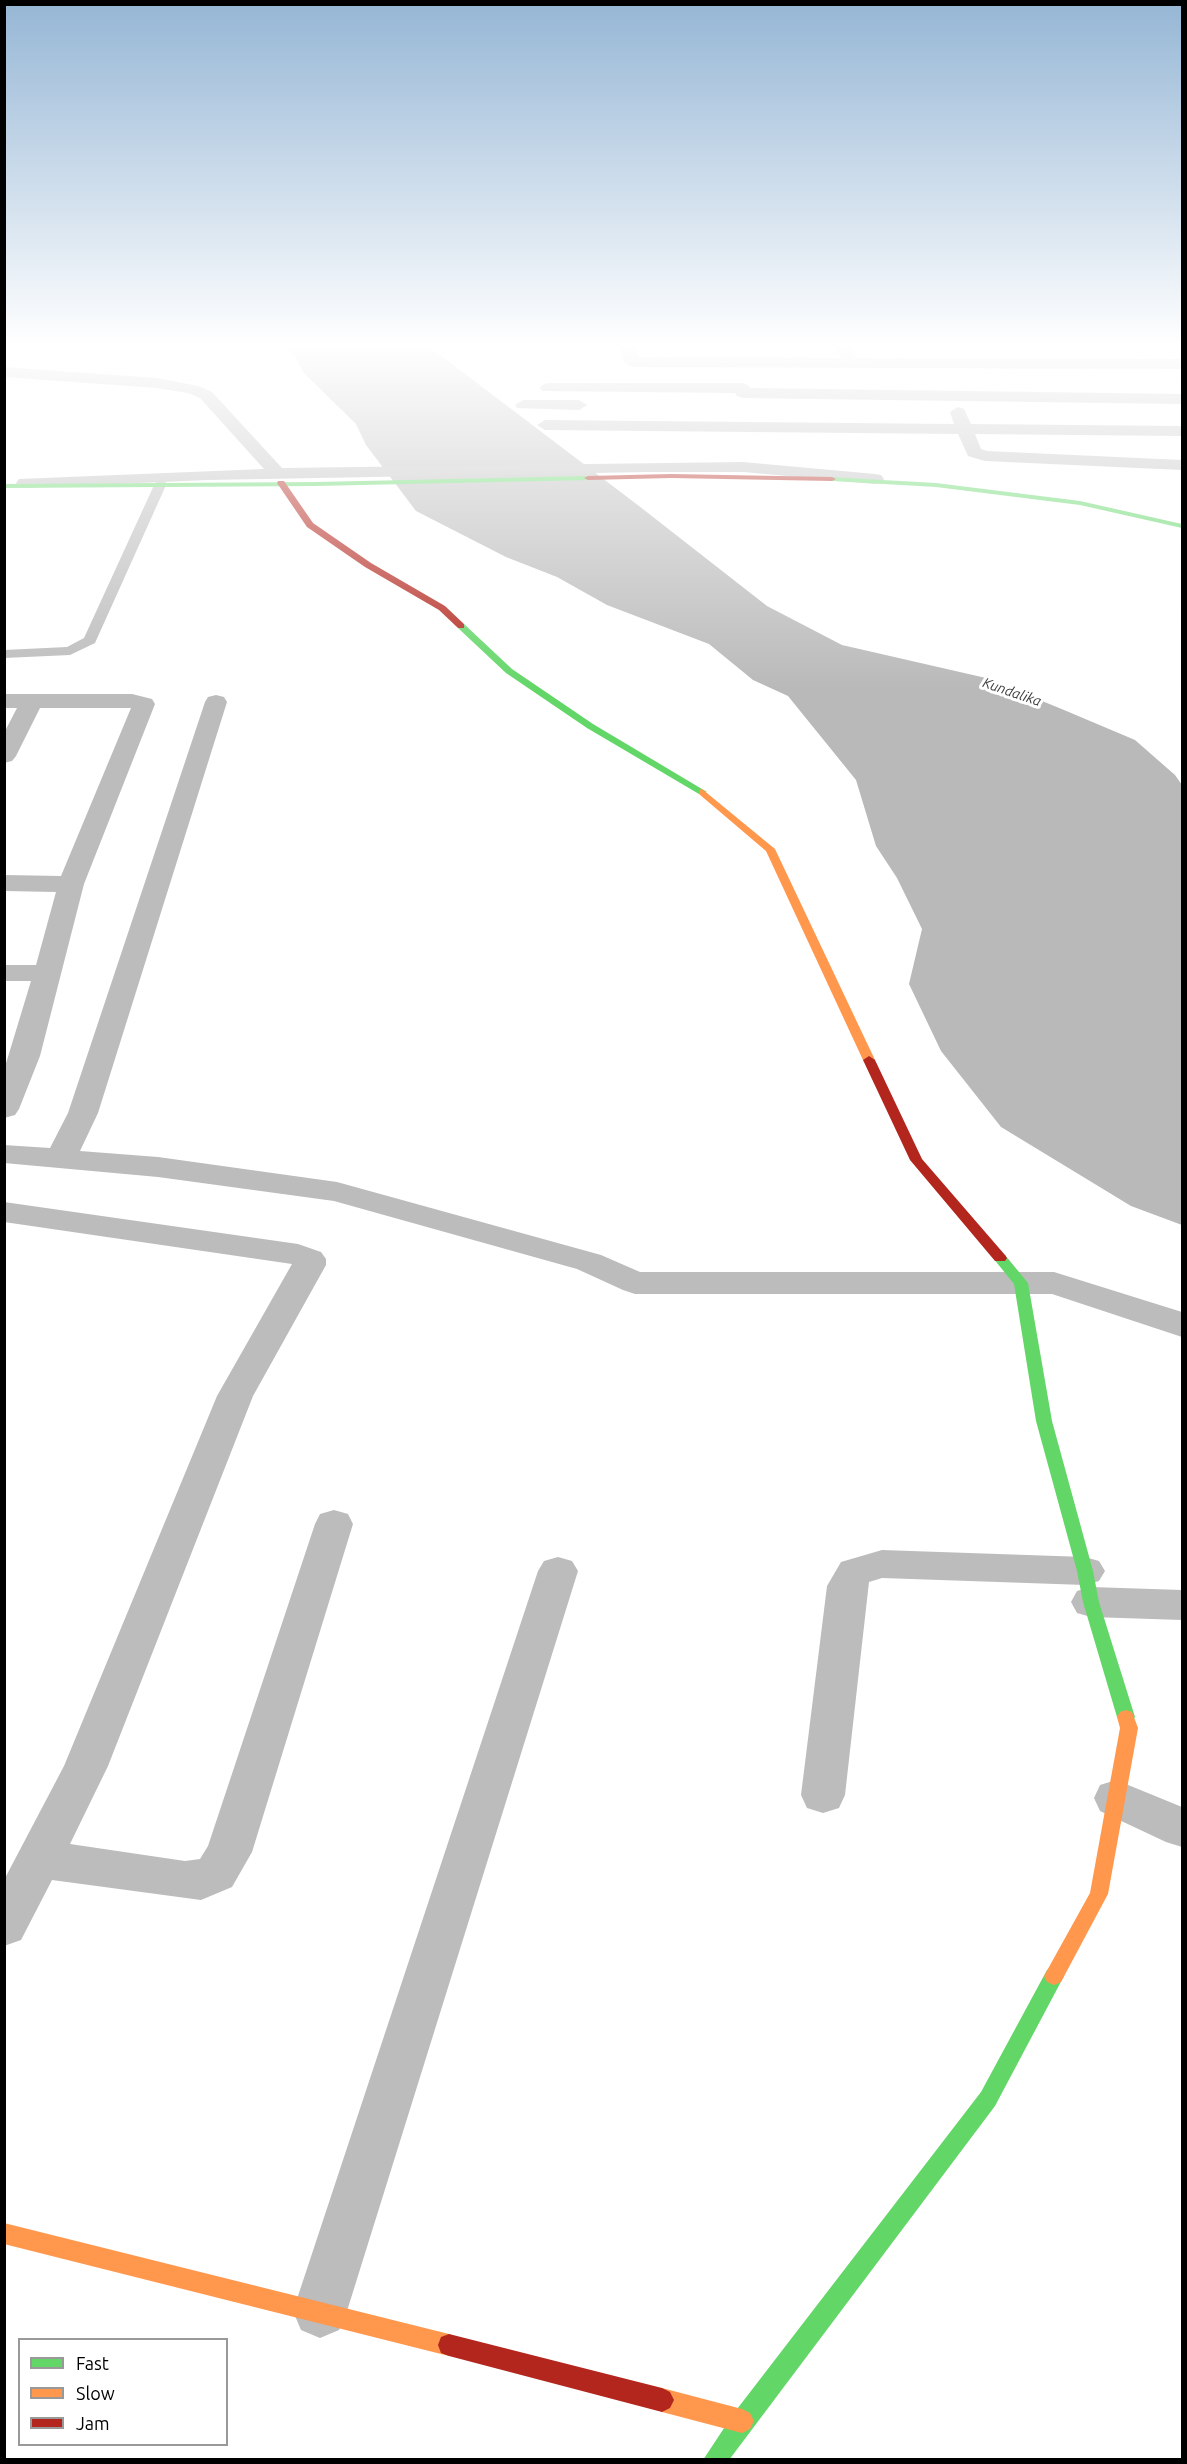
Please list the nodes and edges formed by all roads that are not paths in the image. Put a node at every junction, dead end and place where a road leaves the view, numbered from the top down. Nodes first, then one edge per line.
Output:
1 (264, 460) edge
2 (743, 460) edge
3 (1073, 460) edge
4 (1182, 465) edge
5 (743, 467) junction
6 (280, 478) junction
7 (889, 481) junction
8 (161, 483) junction
9 (4, 485) edge
10 (1182, 526) edge
11 (4, 654) edge
12 (4, 701) edge
13 (32, 701) junction
14 (216, 702) dead end
15 (4, 756) edge
16 (4, 883) edge
17 (71, 884) junction
18 (4, 973) edge
19 (47, 973) junction
20 (15, 1055) edge
21 (4, 1109) edge
22 (4, 1154) edge
23 (60, 1158) junction
24 (4, 1212) edge
25 (1021, 1283) junction
26 (1182, 1326) edge
27 (334, 1524) dead end
28 (558, 1570) dead end
29 (1088, 1586) junction
30 (1182, 1605) edge
31 (823, 1794) dead end
32 (1116, 1798) junction
33 (1182, 1829) edge
34 (40, 1859) junction
35 (4, 1926) edge
36 (4, 2233) edge
37 (320, 2311) junction
38 (742, 2421) junction
39 (716, 2460) edge

1 - 6 street
2 - 5 street
3 - 4 street
5 - 6 street
5 - 7 street
6 - 7 street
6 - 8 street
6 - 9 street
6 - 25 street
7 - 10 street
8 - 9 street
8 - 11 lane
12 - 13 street
13 - 15 street
13 - 17 street
14 - 23 street
16 - 17 street
17 - 19 street
18 - 19 street
19 - 20 street
20 - 21 street
22 - 23 street
23 - 25 street
24 - 34 street
25 - 26 street
25 - 29 street
27 - 34 street
28 - 37 street
29 - 30 street
29 - 31 street
29 - 32 street
32 - 33 street
32 - 38 street
34 - 35 street
36 - 37 street
37 - 38 street
38 - 39 street

